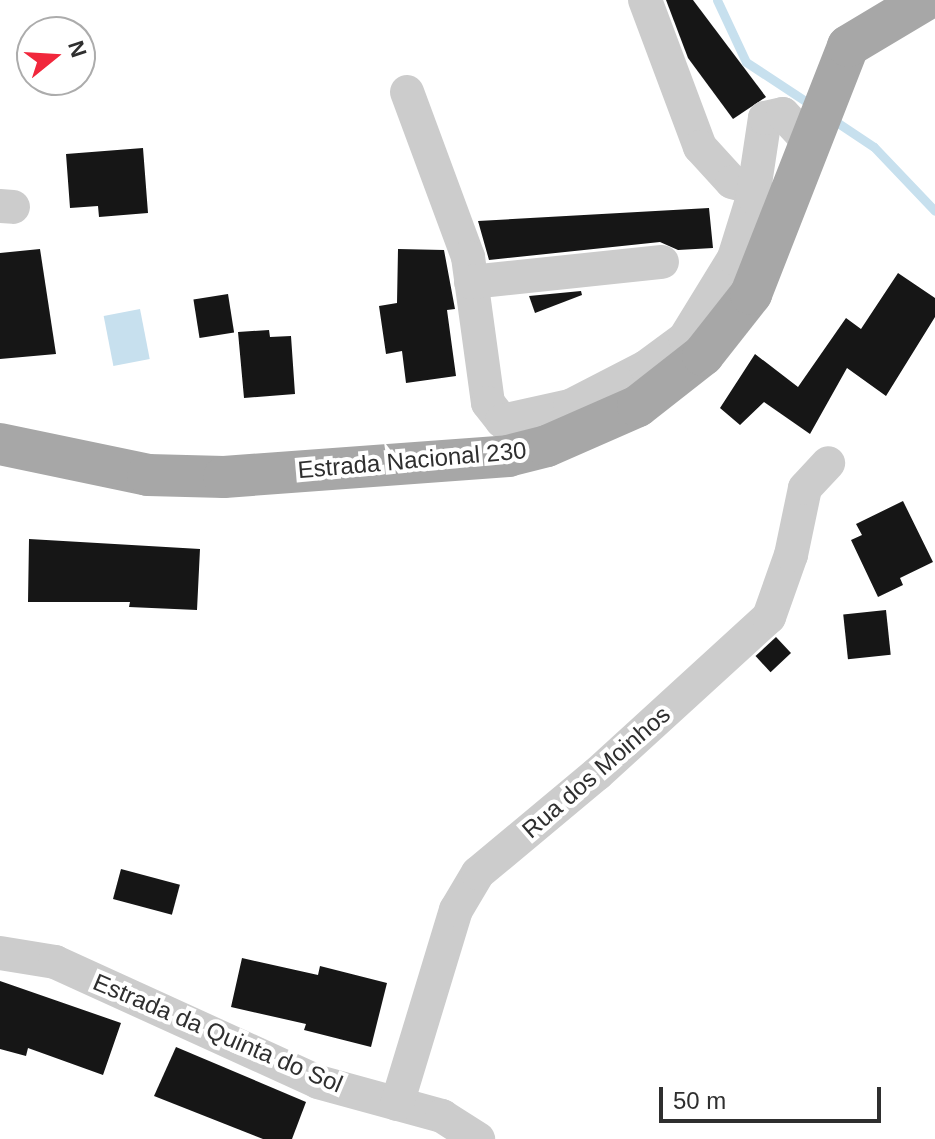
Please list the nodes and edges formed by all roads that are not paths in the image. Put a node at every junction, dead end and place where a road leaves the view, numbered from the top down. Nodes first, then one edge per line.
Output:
1 (645, 0) edge
2 (904, 6) edge
3 (407, 92) dead end
4 (816, 121) junction
5 (754, 188) junction
6 (662, 262) dead end
7 (471, 282) junction
8 (0, 444) edge
9 (828, 463) dead end
10 (0, 953) edge
11 (397, 1104) junction
12 (478, 1139) edge

1 - 5 street
2 - 4 main road, Estrada Nacional 230
3 - 7 street
4 - 5 street
4 - 8 main road, Estrada Nacional 230
5 - 7 street
6 - 7 street
9 - 11 street, Rua dos Moinhos
10 - 11 street, Estrada da Quinta do Sol
11 - 12 street, Estrada da Quinta do Sol

